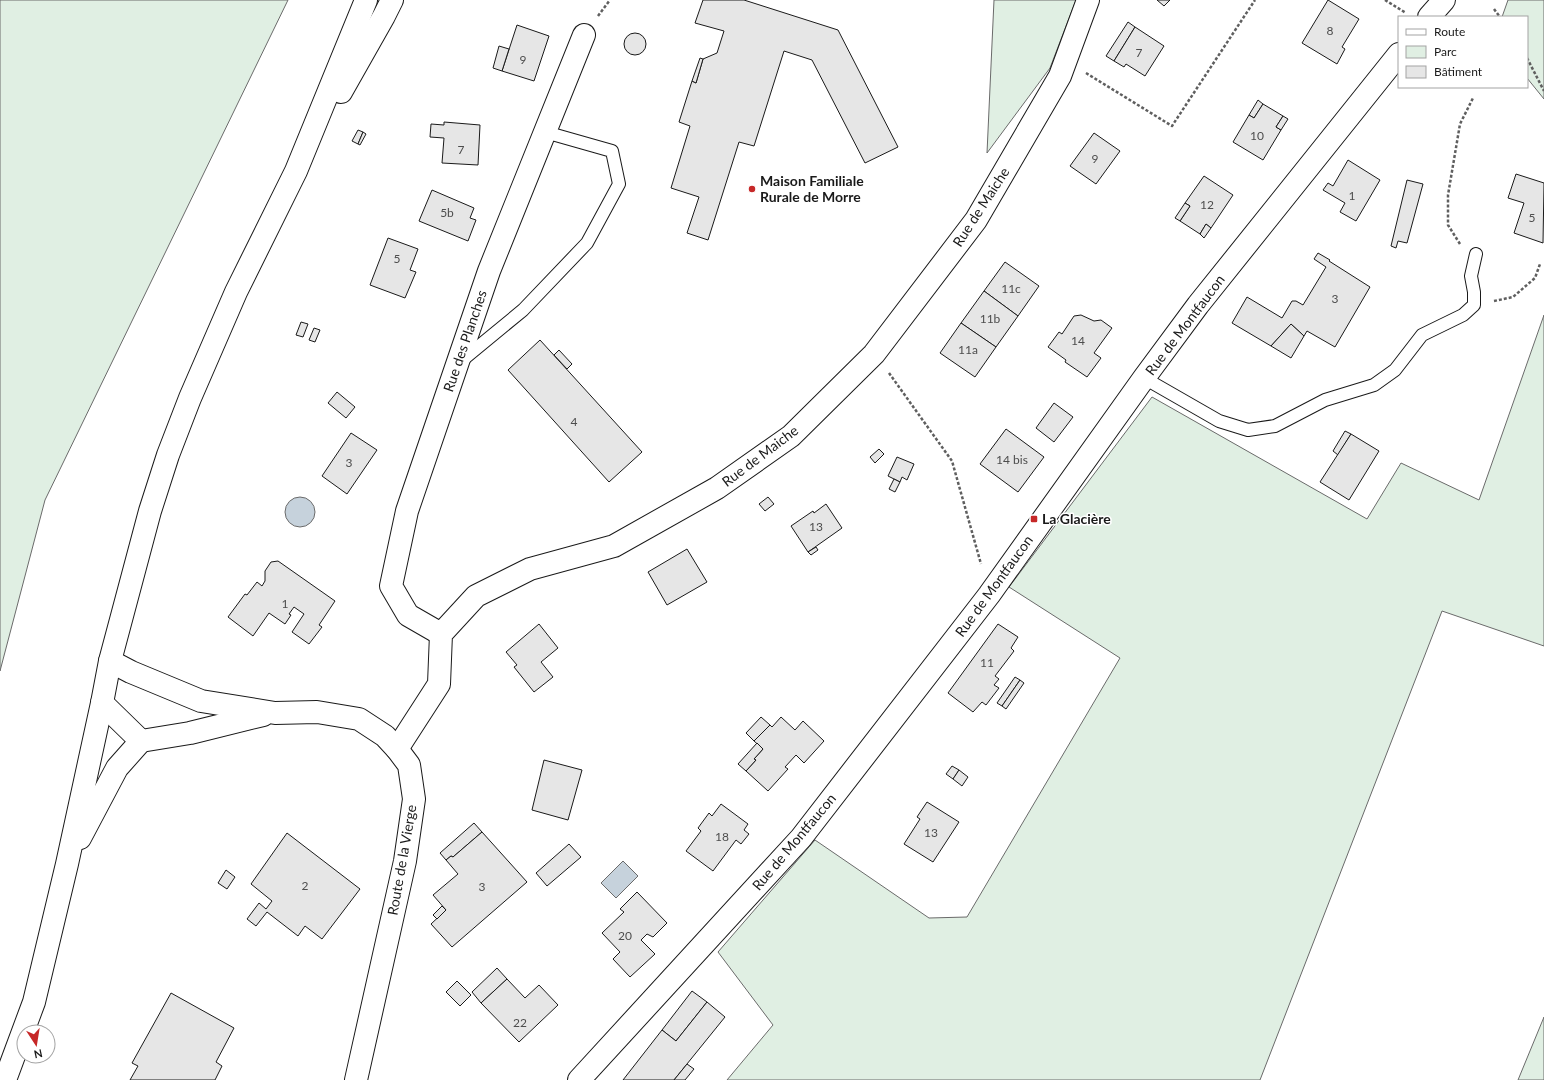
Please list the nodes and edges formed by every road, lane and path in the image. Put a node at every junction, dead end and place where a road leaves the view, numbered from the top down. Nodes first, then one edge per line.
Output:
1 (366, 0) edge
2 (392, 0) edge
3 (1088, 0) edge
4 (1255, 0) edge
5 (1385, 0) edge
6 (1444, 0) edge
7 (1494, 9) dead end
8 (1407, 14) dead end
9 (1430, 16) edge
10 (1499, 16) edge
11 (584, 35) dead end
12 (1398, 55) edge
13 (1066, 60) junction
14 (1528, 60) edge
15 (1544, 91) edge
16 (1473, 98) dead end
17 (545, 132) junction
18 (296, 171) junction
19 (1476, 254) joint
20 (1540, 264) dead end
21 (1474, 305) junction
22 (874, 354) junction
23 (457, 364) junction
24 (1144, 378) junction
25 (989, 595) junction
26 (441, 634) junction
27 (110, 661) junction
28 (102, 702) junction
29 (275, 713) junction
30 (141, 741) junction
31 (397, 748) junction
32 (66, 864) junction
33 (6, 1080) edge
34 (356, 1080) edge
35 (579, 1080) edge

1 - 18 street
2 - 18 street
3 - 13 street, Rue de Maiche
4 - 13 path
5 - 8 path
6 - 9 street
7 - 10 path
11 - 17 street, Rue des Planches
12 - 24 street, Rue de Montfaucon
13 - 22 street, Rue de Maiche
14 - 15 path
16 - 19 path
17 - 23 street, Rue des Planches
17 - 23 lane
18 - 27 street
19 - 21 lane
20 - 21 path
21 - 24 lane
22 - 25 path
22 - 26 street, Rue de Maiche
23 - 26 street, Rue des Planches
24 - 25 street, Rue de Montfaucon
25 - 35 street, Rue de Montfaucon
26 - 31 street
27 - 28 street
27 - 29 street
28 - 30 street
28 - 32 street
29 - 30 street
29 - 31 street, Route de la Vierge
30 - 32 street
31 - 34 street, Route de la Vierge
32 - 33 street

